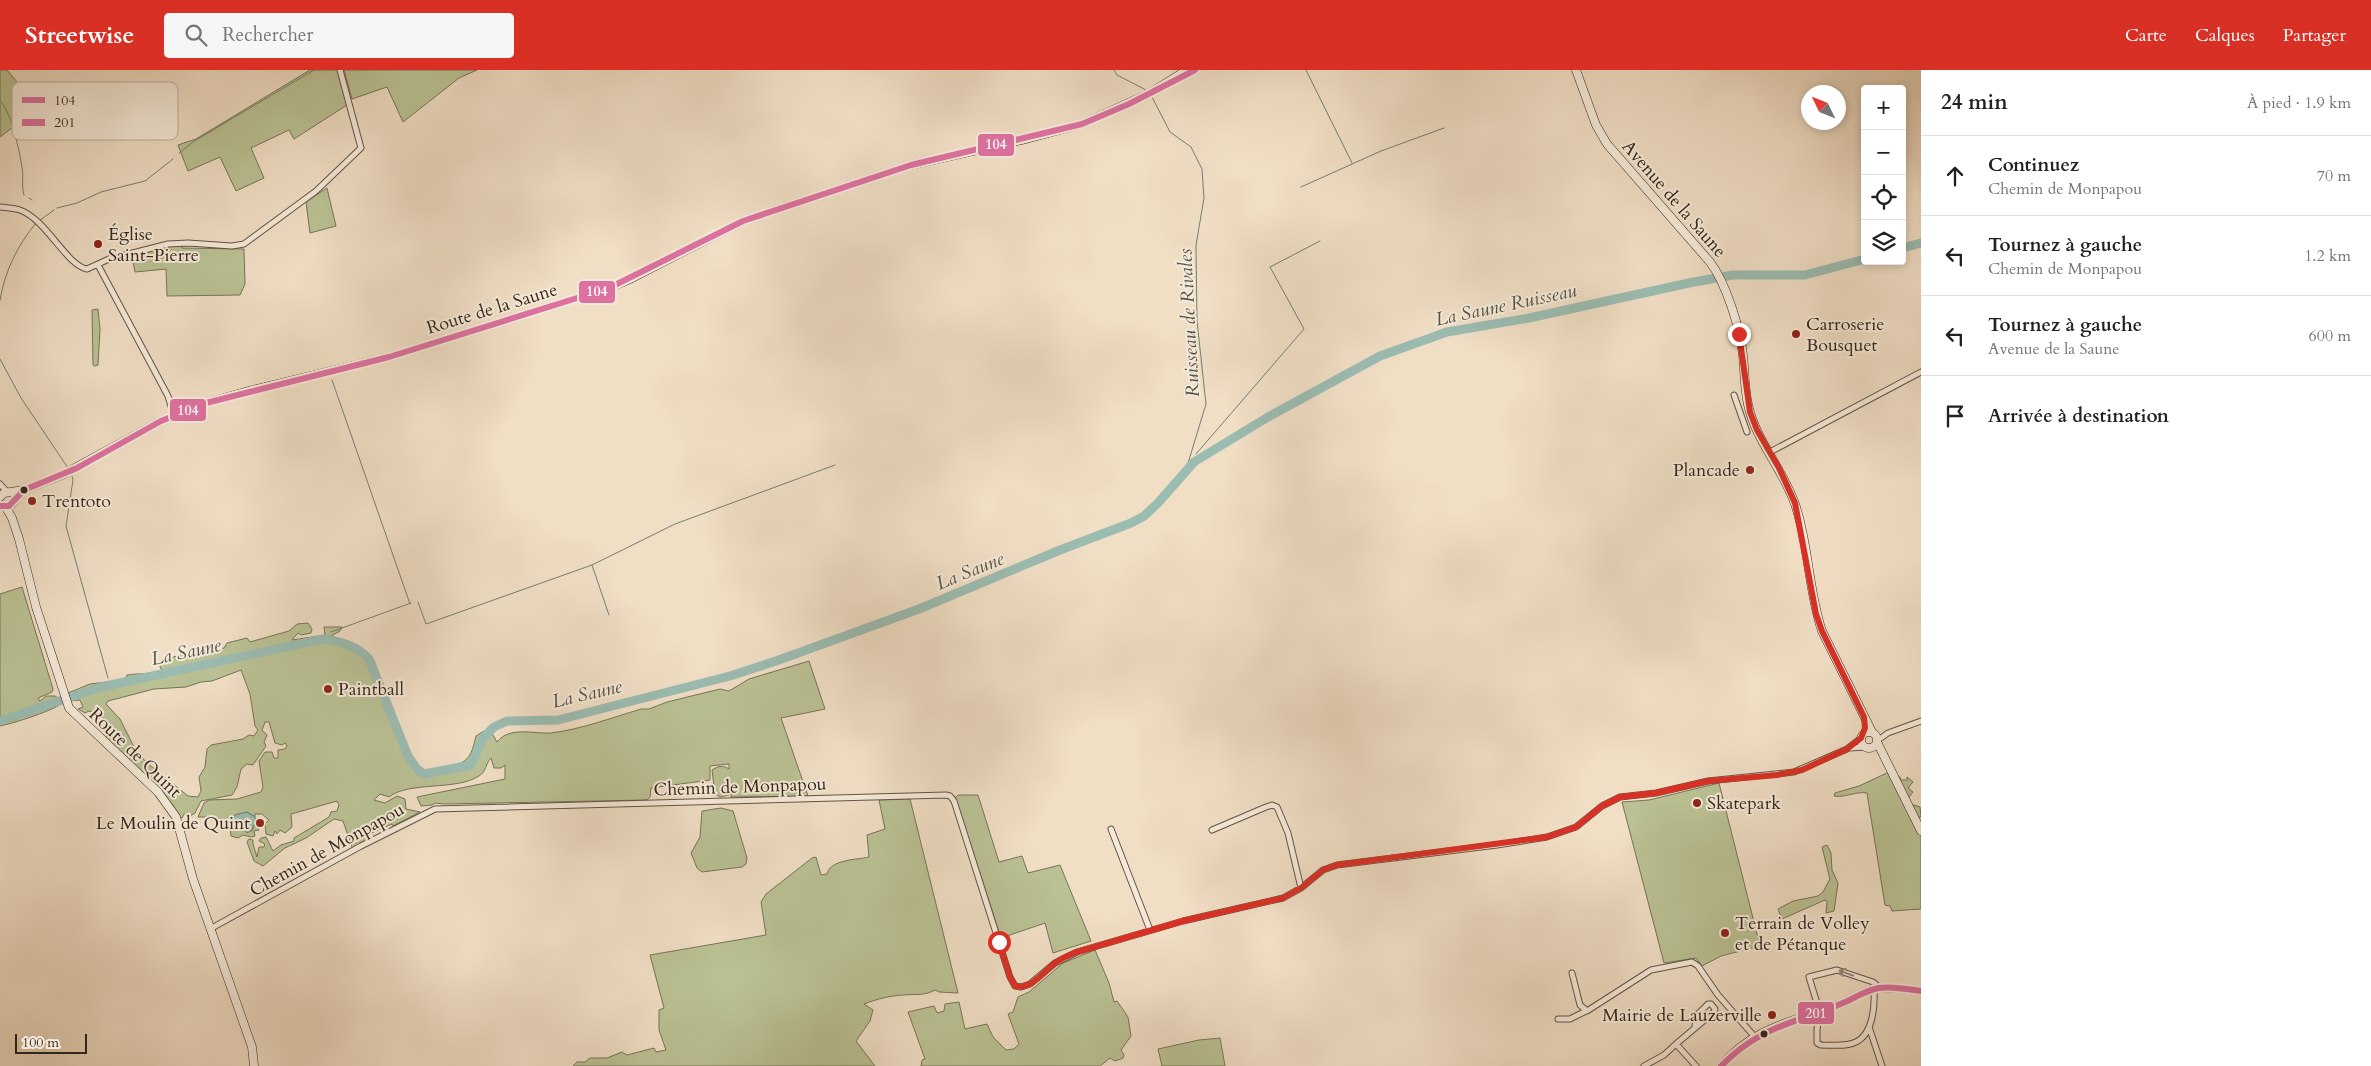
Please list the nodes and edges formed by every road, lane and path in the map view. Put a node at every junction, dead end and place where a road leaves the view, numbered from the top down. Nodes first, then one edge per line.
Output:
1 (340, 70) edge
2 (1187, 70) edge
3 (1195, 70) edge
4 (1576, 70) edge
5 (1165, 84) junction
6 (0, 207) edge
7 (98, 265) junction
8 (1921, 372) edge
9 (1734, 395) dead end
10 (1750, 412) junction
11 (1741, 415) junction
12 (174, 416) junction
13 (1747, 432) dead end
14 (1770, 452) junction
15 (0, 485) edge
16 (5, 500) edge
17 (1921, 721) edge
18 (1871, 737) junction
19 (1868, 747) junction
20 (1847, 749) junction
21 (1885, 759) junction
22 (1111, 829) dead end
23 (1212, 830) dead end
24 (1921, 831) edge
25 (1301, 888) junction
26 (210, 929) junction
27 (1150, 930) junction
28 (1572, 973) dead end
29 (1877, 989) junction
30 (1921, 990) edge
31 (1586, 1011) junction
32 (1819, 1011) junction
33 (1558, 1018) dead end
34 (1695, 1027) junction
35 (1869, 1027) junction
36 (1754, 1036) junction
37 (1676, 1044) junction
38 (254, 1066) edge
39 (1644, 1066) edge
40 (1696, 1066) edge
41 (1721, 1066) edge
42 (1882, 1066) edge

1 - 7 street
2 - 5 street, Route de la Saune
3 - 5 street, Route de la Saune
4 - 10 street, Avenue de la Saune
5 - 12 street, Route de la Saune
6 - 7 street
7 - 12 street
8 - 14 street
9 - 11 street
10 - 11 street
10 - 14 street, Avenue de la Saune
11 - 13 street
12 - 16 street, Route de la Saune
14 - 18 street, Avenue de la Saune
15 - 16 street
16 - 26 street, Route de Quint
17 - 18 street, Chemin de Monpapou
18 - 19 street
18 - 19 street
18 - 20 street, Chemin de Monpapou
18 - 21 street, Avenue de la Saune
19 - 20 street, Chemin de Monpapou
19 - 21 street, Avenue de la Saune
20 - 25 street, Chemin de Monpapou
21 - 24 street, Avenue de la Saune
22 - 27 street
23 - 25 street
25 - 27 street, Chemin de Monpapou
26 - 27 street, Chemin de Monpapou
26 - 38 street, Route de Quint
28 - 31 street
29 - 30 street
29 - 32 street
29 -> 32 street
29 - 35 street
31 - 33 street
31 - 36 street
32 - 35 street
32 - 36 street
34 - 34 street
34 - 37 street
35 - 42 street
36 - 41 street
37 - 39 street
37 - 40 street

